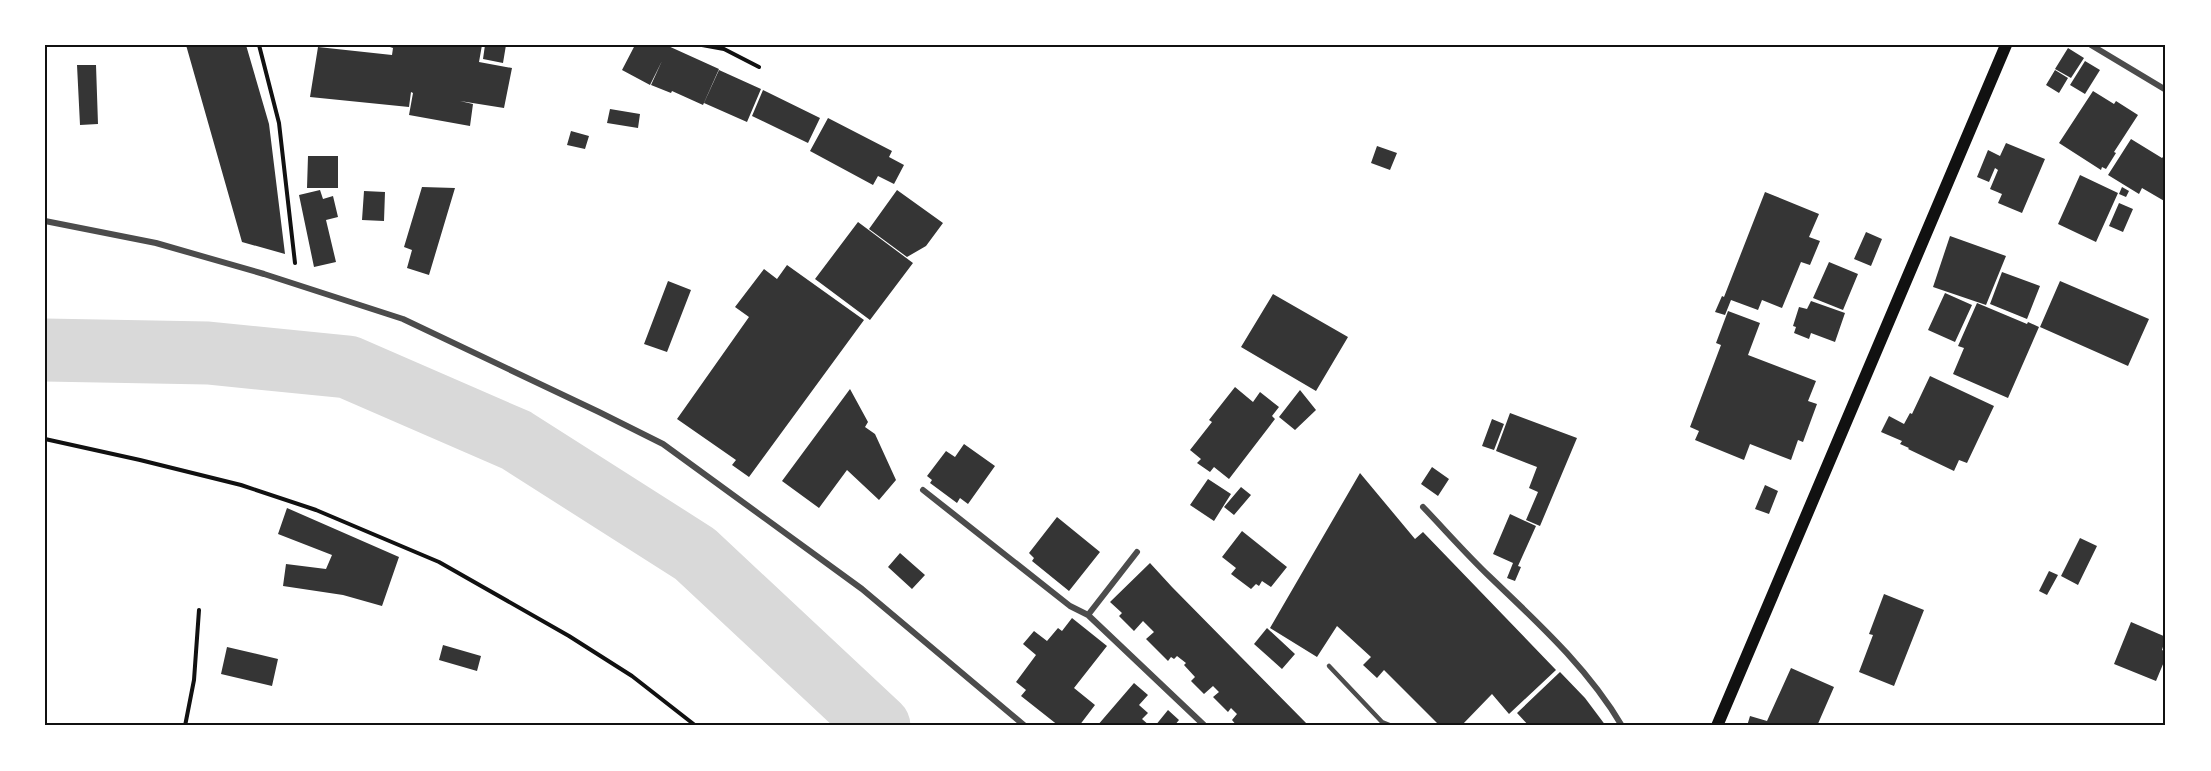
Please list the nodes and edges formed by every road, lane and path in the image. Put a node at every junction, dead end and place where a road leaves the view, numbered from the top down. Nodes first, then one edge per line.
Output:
1 (259, 45) edge
2 (702, 45) edge
3 (2006, 45) edge
4 (2091, 45) edge
5 (724, 47) edge
6 (759, 67) dead end
7 (2166, 90) edge
8 (45, 220) edge
9 (298, 285) junction
10 (45, 440) edge
11 (923, 490) dead end
12 (1423, 507) dead end
13 (1137, 552) dead end
14 (199, 610) dead end
15 (1088, 615) junction
16 (1329, 666) dead end
17 (185, 726) edge
18 (696, 726) edge
19 (1025, 726) edge
20 (1205, 726) edge
21 (1392, 726) edge
22 (1622, 726) edge
23 (1717, 726) edge

1 - 9 path
2 - 5 path
3 - 23 main road
4 - 7 street
5 - 6 path
8 - 9 street
9 - 19 street
10 - 18 path
11 - 15 street
12 - 22 street
13 - 15 street
14 - 17 path
15 - 20 street
16 - 21 lane

